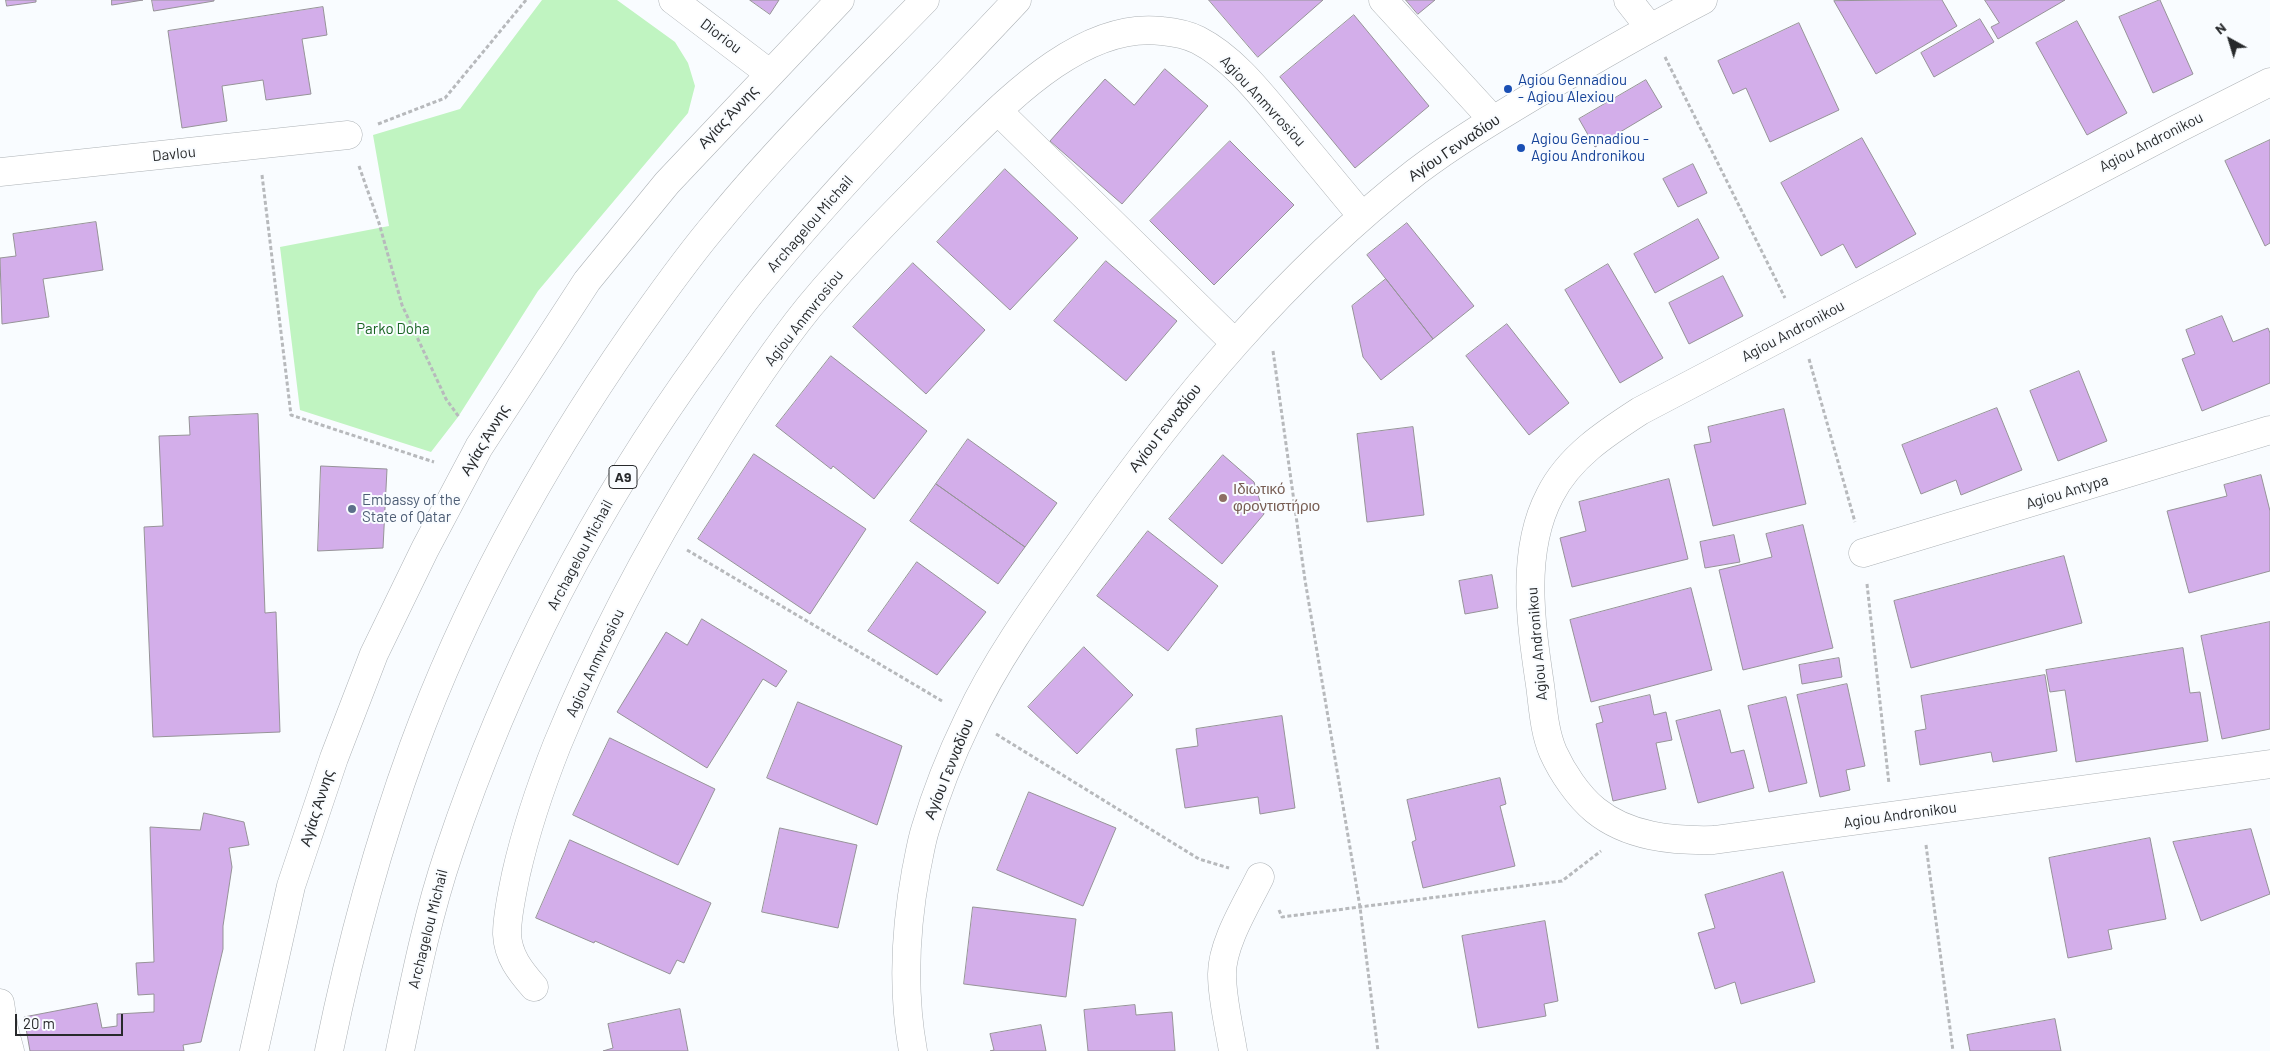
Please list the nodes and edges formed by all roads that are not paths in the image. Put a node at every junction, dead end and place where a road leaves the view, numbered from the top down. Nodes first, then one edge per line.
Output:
1 (673, 0) edge
2 (840, 0) edge
3 (925, 0) edge
4 (1017, 0) edge
5 (1383, 0) edge
6 (1628, 0) edge
7 (1695, 2) edge
8 (1650, 28) junction
9 (769, 73) junction
10 (2270, 82) edge
11 (998, 111) junction
12 (1493, 120) junction
13 (348, 135) road end
14 (0, 172) edge
15 (1362, 216) junction
16 (1234, 342) junction
17 (2270, 430) edge
18 (1864, 553) dead end
19 (2270, 764) edge
20 (1260, 876) road end
21 (534, 987) dead end
22 (0, 1003) edge
23 (10, 1051) edge
24 (254, 1051) edge
25 (329, 1051) edge
26 (400, 1051) edge
27 (913, 1051) edge
28 (1233, 1051) edge

1 - 9 main road, Dioriou
2 - 9 main road, Αγίας Άννης
3 - 25 main road
4 - 26 main road, Archagelou Michail / A9
5 - 12 main road
6 - 8 main road
7 - 8 main road, Αγίου Γενναδίου
8 - 12 main road, Αγίου Γενναδίου
9 - 24 main road, Αγίας Άννης
10 - 19 main road, Agiou Andronikou
11 - 15 main road, Agiou Anmvrosiou
11 - 16 main road
11 - 21 main road, Agiou Anmvrosiou
12 - 15 main road, Αγίου Γενναδίου
13 - 14 main road, Davlou
15 - 16 main road, Αγίου Γενναδίου
16 - 27 main road, Αγίου Γενναδίου
17 - 18 main road, Agiou Antypa
20 - 28 main road
22 - 23 main road

